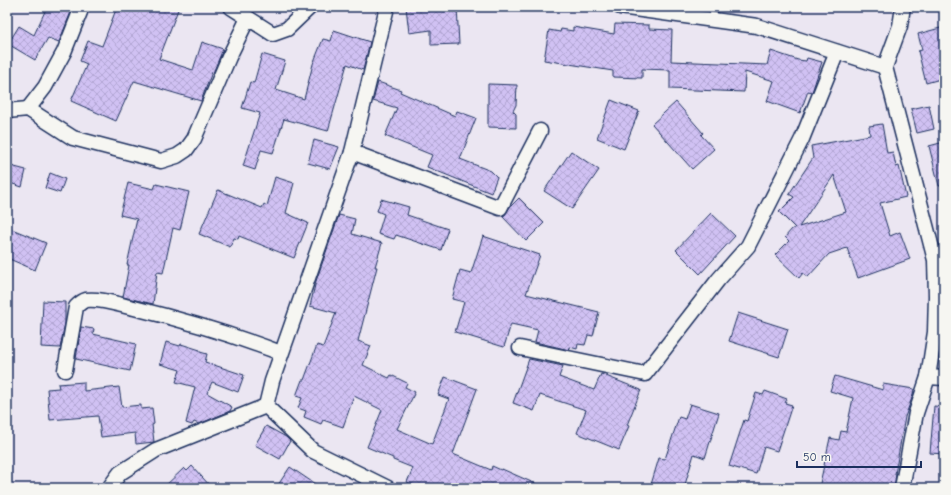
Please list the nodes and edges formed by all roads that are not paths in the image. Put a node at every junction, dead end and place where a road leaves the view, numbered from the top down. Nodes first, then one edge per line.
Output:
1 (82, 7) edge
2 (231, 7) edge
3 (310, 7) edge
4 (387, 7) edge
5 (620, 7) edge
6 (903, 7) edge
7 (248, 18) junction
8 (837, 52) junction
9 (885, 67) junction
10 (28, 110) junction
11 (7, 111) edge
12 (540, 131) dead end
13 (352, 152) junction
14 (940, 259) edge
15 (520, 348) dead end
16 (282, 353) junction
17 (65, 370) dead end
18 (928, 377) junction
19 (944, 378) edge
20 (266, 406) junction
21 (381, 487) edge
22 (109, 488) edge
23 (902, 488) edge

1 - 10 street
2 - 7 street
3 - 7 street
4 - 13 street
5 - 8 street
6 - 9 street
7 - 10 street
8 - 9 street
8 - 15 street
9 - 14 street
10 - 11 street
12 - 13 street
13 - 16 street
14 - 18 street
16 - 17 street
16 - 20 street
18 - 19 street
18 - 23 street
20 - 21 street
20 - 22 street

